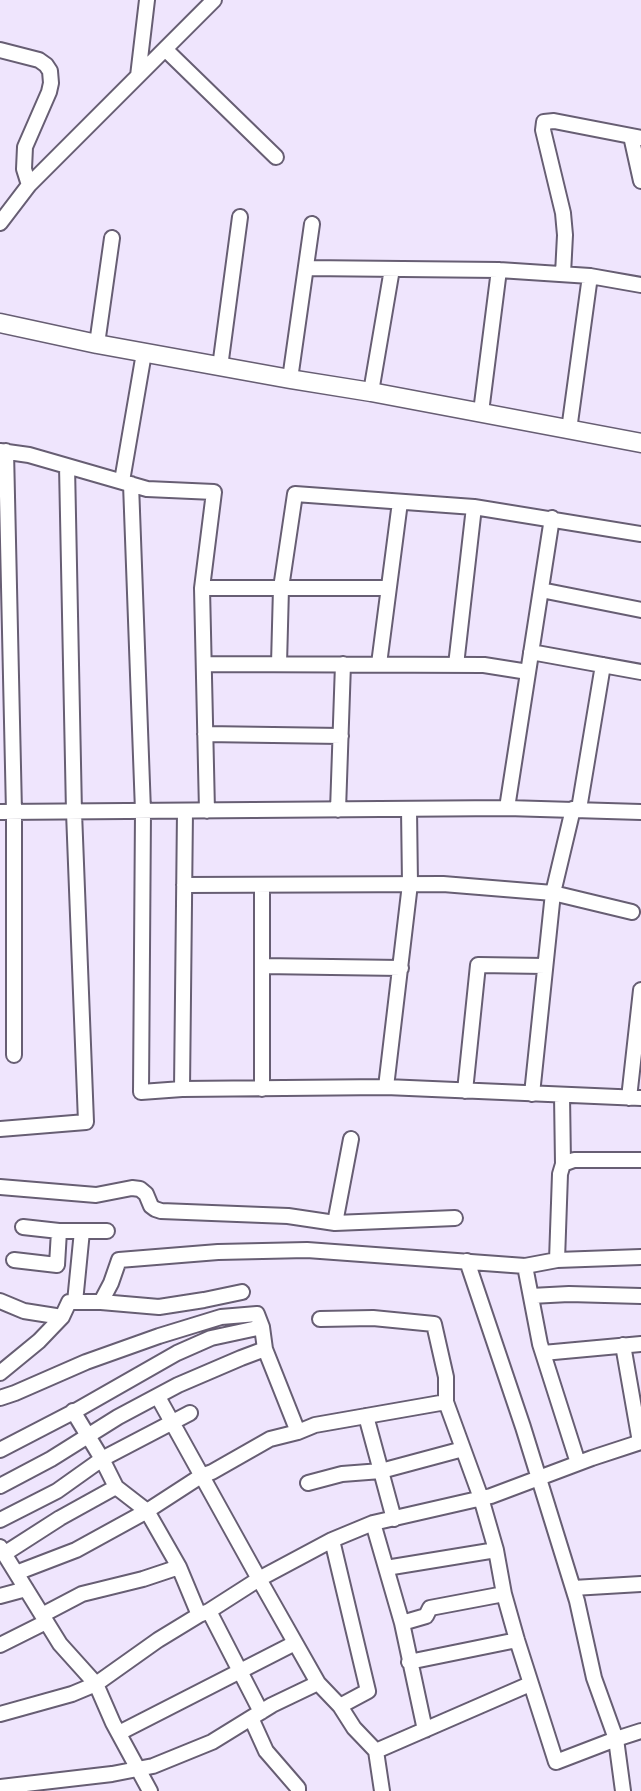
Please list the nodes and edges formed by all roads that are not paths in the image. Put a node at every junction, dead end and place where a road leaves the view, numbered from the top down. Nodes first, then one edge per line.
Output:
1 (147, 0) edge
2 (214, 0) edge
3 (165, 49) junction
4 (0, 50) edge
5 (138, 76) junction
6 (636, 137) edge
7 (276, 157) dead end
8 (641, 181) edge
9 (29, 185) junction
10 (240, 217) dead end
11 (0, 223) edge
12 (312, 224) dead end
13 (112, 238) dead end
14 (306, 268) junction
15 (393, 269) junction
16 (499, 270) junction
17 (563, 274) junction
18 (590, 276) junction
19 (641, 285) edge
20 (0, 323) edge
21 (97, 344) junction
22 (144, 353) junction
23 (220, 367) junction
24 (290, 379) junction
25 (371, 392) junction
26 (481, 412) junction
27 (569, 430) junction
28 (641, 443) edge
29 (3, 451) edge
30 (68, 466) junction
31 (127, 483) junction
32 (400, 502) junction
33 (474, 507) junction
34 (552, 518) junction
35 (641, 534) edge
36 (202, 588) junction
37 (281, 588) junction
38 (388, 588) junction
39 (541, 590) junction
40 (641, 610) edge
41 (531, 652) junction
42 (204, 664) junction
43 (279, 664) junction
44 (343, 664) junction
45 (379, 664) junction
46 (456, 665) junction
47 (603, 665) junction
48 (528, 672) junction
49 (641, 672) edge
50 (205, 734) junction
51 (341, 736) junction
52 (507, 808) junction
53 (408, 809) junction
54 (576, 809) junction
55 (338, 810) junction
56 (144, 811) junction
57 (184, 811) junction
58 (206, 811) junction
59 (641, 811) edge
60 (7, 812) edge
61 (74, 812) junction
62 (410, 884) junction
63 (184, 885) junction
64 (262, 885) junction
65 (553, 893) junction
66 (632, 912) dead end
67 (262, 966) junction
68 (545, 966) junction
69 (401, 968) junction
70 (641, 990) edge
71 (14, 1055) dead end
72 (386, 1087) junction
73 (182, 1089) junction
74 (262, 1089) junction
75 (465, 1091) junction
76 (532, 1094) junction
77 (562, 1095) junction
78 (635, 1098) edge
79 (0, 1129) edge
80 (351, 1139) dead end
81 (641, 1160) edge
82 (563, 1164) junction
83 (0, 1187) edge
84 (455, 1218) dead end
85 (335, 1223) junction
86 (23, 1227) dead end
87 (59, 1231) junction
88 (82, 1231) junction
89 (107, 1231) dead end
90 (641, 1256) edge
91 (14, 1260) dead end
92 (467, 1261) junction
93 (557, 1261) junction
94 (525, 1266) junction
95 (242, 1292) dead end
96 (531, 1296) junction
97 (641, 1296) edge
98 (0, 1301) edge
99 (101, 1301) junction
100 (75, 1302) junction
101 (62, 1317) junction
102 (320, 1319) dead end
103 (262, 1327) junction
104 (641, 1343) edge
105 (623, 1345) junction
106 (265, 1349) junction
107 (543, 1353) junction
108 (0, 1373) edge
109 (158, 1397) junction
110 (0, 1398) edge
111 (446, 1402) junction
112 (73, 1411) junction
113 (190, 1413) dead end
114 (366, 1416) junction
115 (173, 1422) junction
116 (298, 1432) junction
117 (88, 1436) junction
118 (640, 1442) edge
119 (463, 1449) junction
120 (0, 1450) edge
121 (102, 1459) junction
122 (578, 1463) junction
123 (381, 1471) junction
124 (201, 1476) junction
125 (539, 1478) junction
126 (308, 1483) dead end
127 (0, 1486) edge
128 (116, 1487) junction
129 (481, 1498) junction
130 (147, 1511) junction
131 (394, 1519) junction
132 (0, 1520) edge
133 (373, 1523) junction
134 (331, 1540) junction
135 (2, 1550) edge
136 (496, 1550) junction
137 (179, 1567) junction
138 (386, 1568) junction
139 (16, 1573) junction
140 (258, 1580) junction
141 (641, 1584) edge
142 (573, 1588) junction
143 (26, 1589) junction
144 (504, 1594) junction
145 (0, 1596) edge
146 (204, 1613) junction
147 (44, 1618) junction
148 (402, 1623) junction
149 (517, 1640) junction
150 (295, 1643) junction
151 (0, 1645) edge
152 (409, 1662) junction
153 (239, 1671) junction
154 (318, 1683) junction
155 (96, 1684) junction
156 (530, 1684) junction
157 (340, 1706) junction
158 (0, 1714) edge
159 (256, 1715) junction
160 (425, 1730) junction
161 (641, 1731) edge
162 (119, 1733) junction
163 (617, 1739) junction
164 (376, 1751) junction
165 (138, 1769) junction
166 (0, 1787) edge
167 (150, 1791) edge
168 (298, 1791) edge
169 (382, 1791) edge
170 (623, 1791) edge

1 - 5 street
2 - 3 street
3 - 5 street
3 - 7 street
4 - 9 street
5 - 9 street
6 - 8 street
6 - 17 street
9 - 11 street
10 - 23 street
12 - 14 street
13 - 21 street
14 - 15 street
14 - 24 street
15 - 16 street
15 - 25 street
16 - 17 street
16 - 26 street
17 - 18 street
18 - 19 street
18 - 27 street
20 - 21 street
21 - 22 street
22 - 23 street
22 - 31 street
23 - 24 street
24 - 25 street
25 - 26 street
26 - 27 street
27 - 28 street
29 - 30 street
29 - 60 street
30 - 31 street
30 - 61 street
31 - 36 street
31 - 56 street
32 - 33 street
32 - 37 street
32 - 38 street
33 - 34 street
33 - 46 street
34 - 35 street
34 - 39 street
36 - 37 street
36 - 42 street
37 - 38 street
37 - 43 street
38 - 45 street
39 - 40 street
39 - 41 street
41 - 47 street
41 - 48 street
42 - 43 street
42 - 50 street
43 - 44 street
44 - 45 street
44 - 51 street
45 - 46 street
46 - 48 street
47 - 49 street
47 - 54 street
48 - 52 street
50 - 51 street
50 - 58 street
51 - 55 street
52 - 53 street
52 - 54 street
53 - 55 street
53 - 62 street
54 - 59 street
54 - 65 street
55 - 58 street
56 - 57 street
56 - 61 street
56 - 73 street
57 - 58 street
57 - 63 street
60 - 61 street
60 - 71 street
61 - 79 street
62 - 64 street
62 - 65 street
62 - 69 street
63 - 64 street
63 - 73 street
64 - 67 street
65 - 66 street
65 - 68 street
67 - 69 street
67 - 74 street
68 - 75 street
68 - 76 street
69 - 72 street
70 - 78 street
72 - 74 street
72 - 75 street
73 - 74 street
75 - 76 street
76 - 77 street
77 - 78 street
77 - 82 street
80 - 85 street
81 - 82 street
82 - 93 street
83 - 85 street
84 - 85 street
86 - 87 street
87 - 88 street
87 - 91 street
88 - 89 street
88 - 100 street
90 - 93 street
92 - 94 street
92 - 99 street
92 - 125 street
93 - 94 street
94 - 96 street
95 - 99 street
96 - 97 street
96 - 107 street
98 - 101 street
99 - 100 street
100 - 101 street
101 - 108 street
102 - 111 street
103 - 106 street
103 - 110 street
103 - 112 street
104 - 105 street
105 - 107 street
105 - 118 street
106 - 109 street
106 - 116 street
107 - 122 street
109 - 115 street
109 - 117 street
111 - 114 street
111 - 119 street
112 - 117 street
112 - 120 street
113 - 115 street
114 - 116 street
114 - 123 street
115 - 121 street
115 - 124 street
116 - 124 street
117 - 121 street
117 - 127 street
118 - 122 street
119 - 123 street
119 - 129 street
121 - 128 street
121 - 132 street
122 - 125 street
123 - 126 street
123 - 131 street
124 - 130 street
124 - 140 street
125 - 129 street
125 - 142 street
128 - 130 street
128 - 135 street
129 - 131 street
129 - 136 street
130 - 137 street
130 - 139 street
131 - 133 street
133 - 134 street
133 - 138 street
134 - 140 street
134 - 157 street
135 - 139 street
136 - 138 street
136 - 144 street
137 - 146 street
137 - 147 street
138 - 148 street
139 - 143 street
140 - 146 street
140 - 150 street
141 - 142 street
142 - 163 street
143 - 145 street
143 - 147 street
144 - 148 street
144 - 149 street
146 - 153 street
146 - 155 street
147 - 151 street
147 - 155 street
148 - 152 street
149 - 152 street
149 - 156 street
150 - 153 street
150 - 154 street
152 - 160 street
153 - 159 street
153 - 162 street
154 - 157 street
154 - 159 street
155 - 158 street
155 - 162 street
156 - 160 street
156 - 163 street
157 - 164 street
159 - 165 street
159 - 168 street
160 - 164 street
161 - 163 street
162 - 165 street
163 - 170 street
164 - 169 street
165 - 166 street
165 - 167 street

